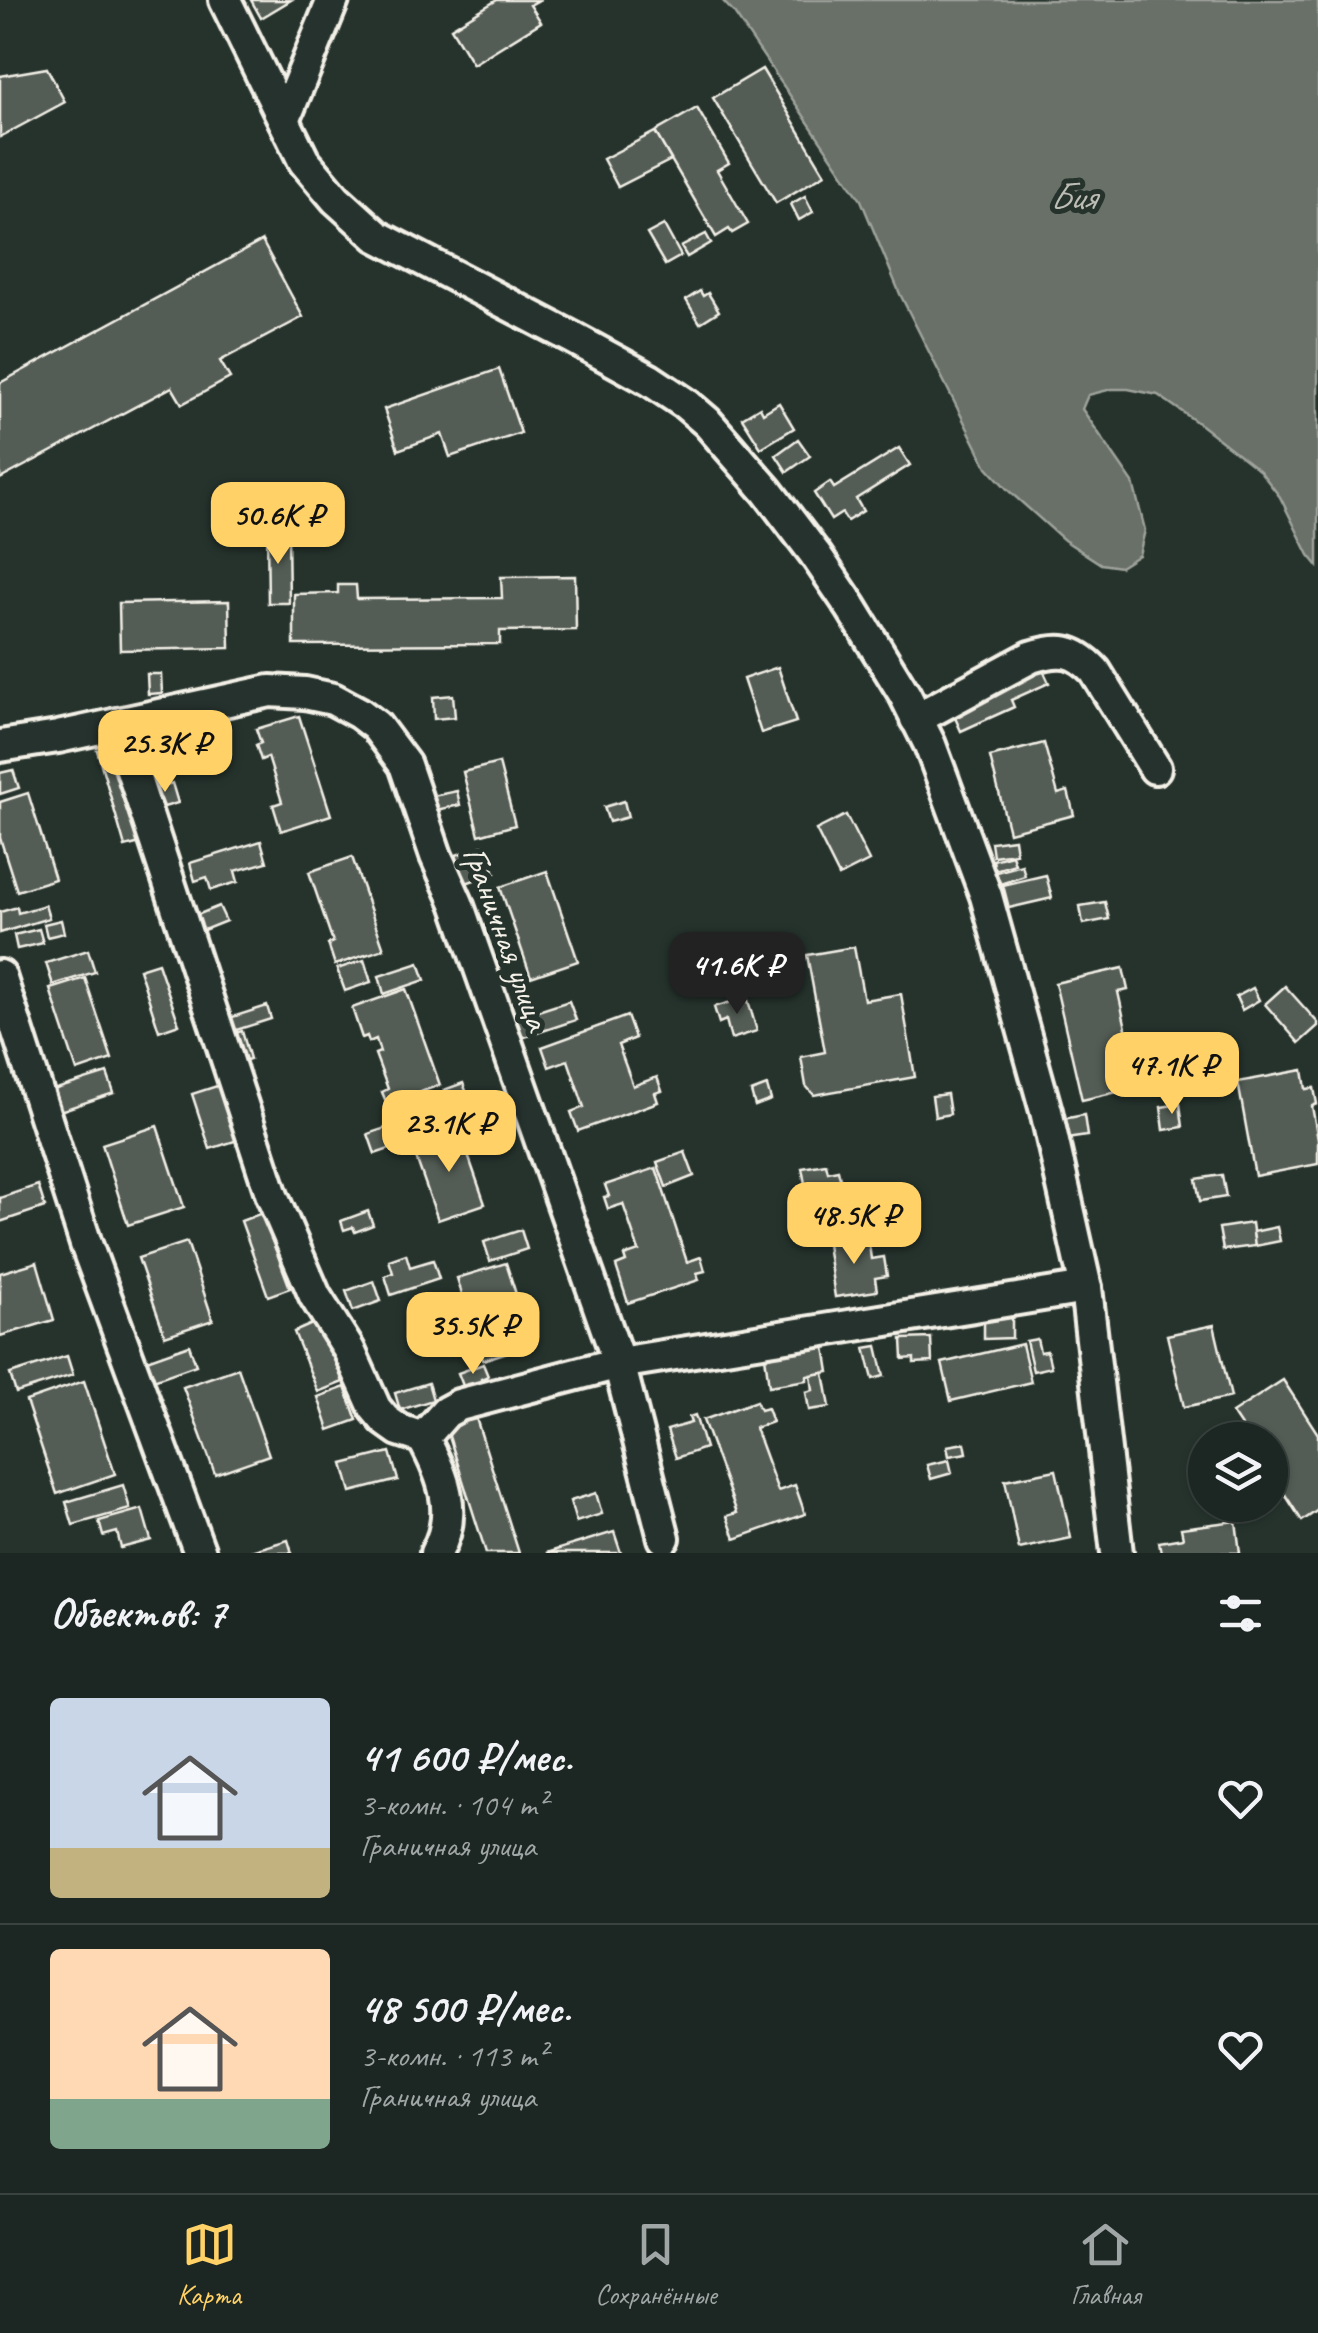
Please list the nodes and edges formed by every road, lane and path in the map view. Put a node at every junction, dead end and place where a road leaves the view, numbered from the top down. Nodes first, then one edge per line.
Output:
1 (224, 0) edge
2 (333, 0) edge
3 (284, 120) junction
4 (916, 719) junction
5 (117, 724) junction
6 (0, 746) edge
7 (1156, 768) dead end
8 (0, 976) edge
9 (1086, 1288) junction
10 (620, 1363) junction
11 (422, 1438) junction
12 (664, 1538) dead end
13 (200, 1553) edge
14 (436, 1553) edge
15 (1117, 1553) edge

1 - 3 street
2 - 3 street
3 - 4 street
4 - 7 street
4 - 9 street
5 - 6 street, Граничная улица
5 - 10 street, Граничная улица
5 - 11 street
8 - 13 street
9 - 10 street
9 - 15 street
10 - 11 street
10 - 12 street, Граничная улица
11 - 14 street

